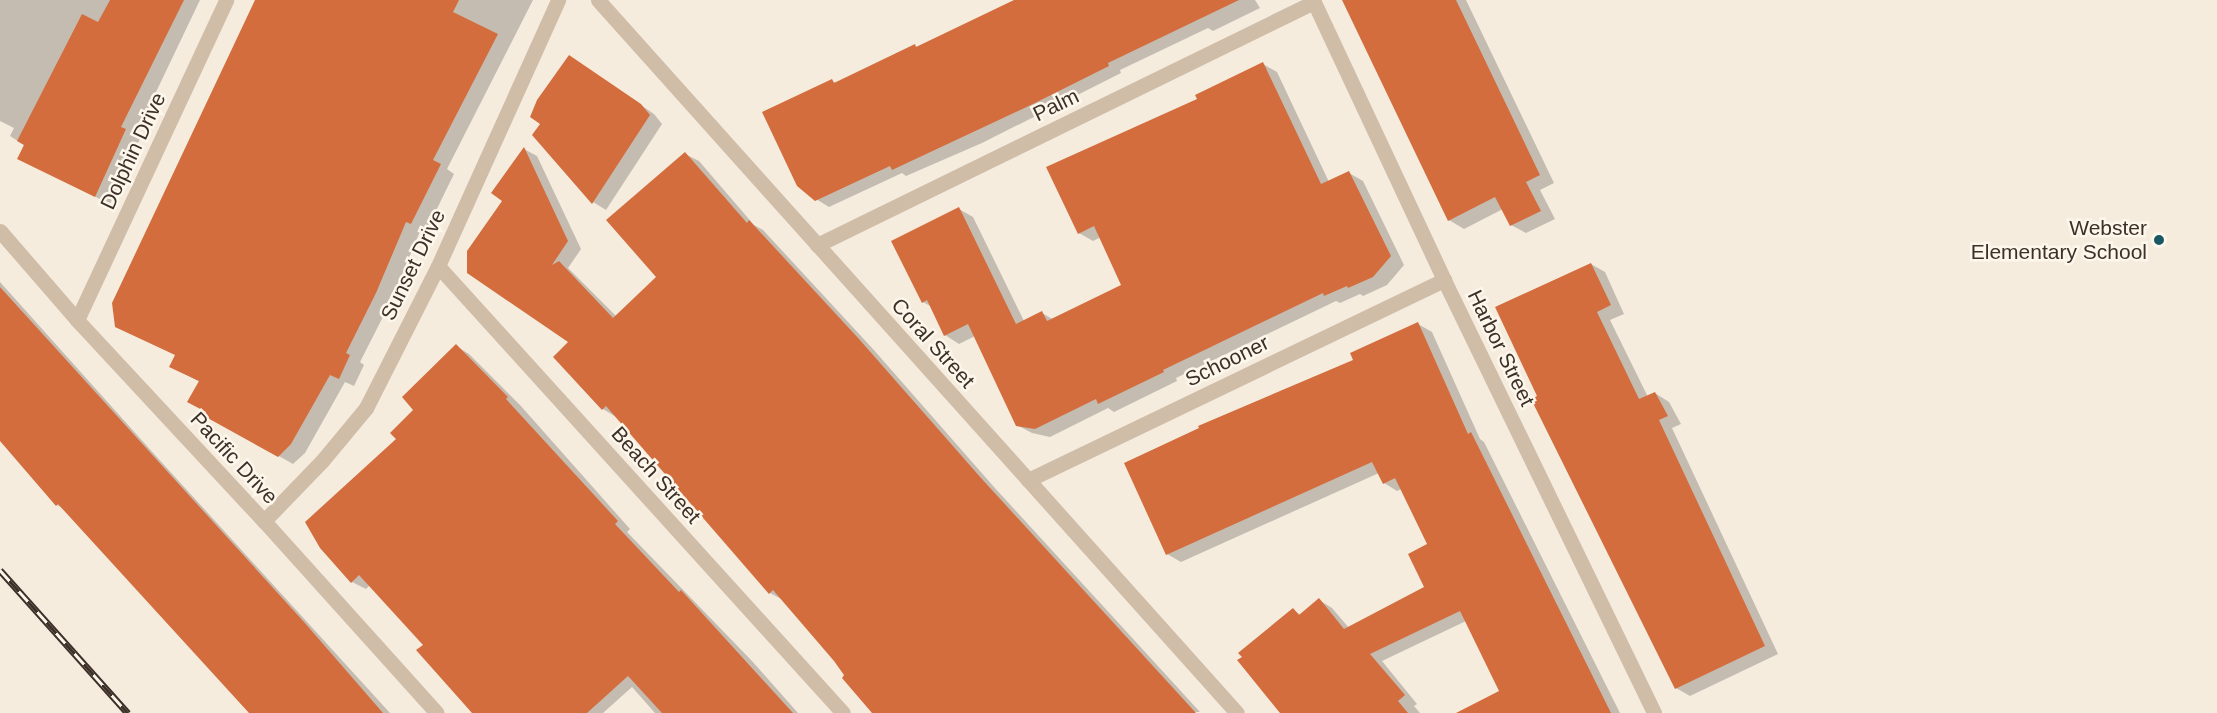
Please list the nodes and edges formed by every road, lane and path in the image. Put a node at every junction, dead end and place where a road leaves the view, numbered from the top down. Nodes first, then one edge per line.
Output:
1 (226, 0) edge
2 (558, 0) edge
3 (598, 0) edge
4 (1313, 1) edge
5 (0, 231) edge
6 (817, 245) junction
7 (438, 266) junction
8 (1444, 280) junction
9 (77, 320) junction
10 (1028, 480) junction
11 (264, 521) junction
12 (437, 713) edge
13 (843, 713) edge
14 (1237, 713) edge
15 (1654, 713) edge

1 - 9 street, Dolphin Drive
2 - 7 street, Sunset Drive
3 - 6 street, Coral Street
4 - 6 street, Palm
4 - 8 street, Harbor Street
5 - 9 street, Pacific Drive
6 - 10 street, Coral Street
7 - 11 street, Sunset Drive
7 - 13 street, Beach Street
8 - 10 street, Schooner
8 - 15 street, Harbor Street
9 - 11 street, Pacific Drive
10 - 14 street, Coral Street
11 - 12 street, Pacific Drive

